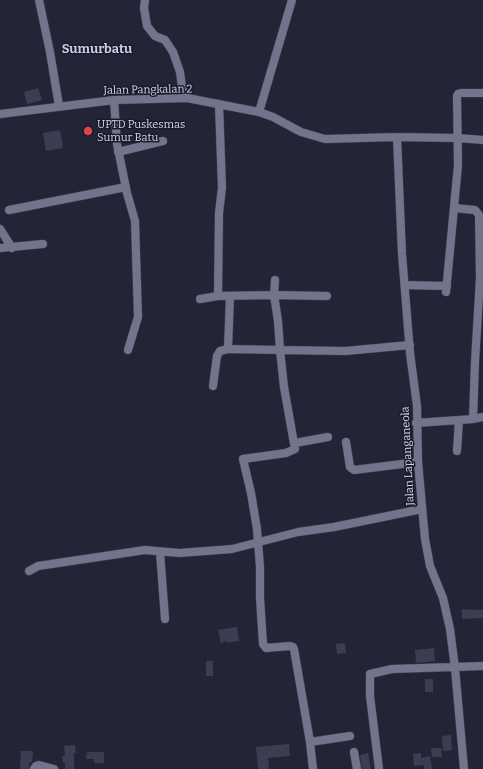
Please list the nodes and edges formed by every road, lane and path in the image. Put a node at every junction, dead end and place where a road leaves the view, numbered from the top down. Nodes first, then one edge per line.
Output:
1 (39, 0) edge
2 (145, 0) edge
3 (292, 0) edge
4 (483, 93) edge
5 (187, 98) junction
6 (114, 100) junction
7 (219, 104) junction
8 (59, 106) junction
9 (259, 112) junction
10 (0, 114) edge
11 (397, 137) junction
12 (458, 138) junction
13 (483, 140) edge
14 (163, 141) dead end
15 (118, 152) junction
16 (126, 187) junction
17 (454, 208) junction
18 (9, 210) dead end
19 (0, 229) edge
20 (43, 244) dead end
21 (0, 248) edge
22 (12, 248) junction
23 (482, 278) edge
24 (275, 280) dead end
25 (405, 285) junction
26 (274, 295) junction
27 (218, 296) junction
28 (230, 296) junction
29 (327, 296) dead end
30 (200, 299) dead end
31 (410, 345) junction
32 (228, 349) junction
33 (128, 350) dead end
34 (280, 350) junction
35 (213, 386) dead end
36 (483, 417) edge
37 (473, 419) junction
38 (459, 420) junction
39 (416, 423) junction
40 (328, 437) dead end
41 (346, 442) dead end
42 (295, 443) junction
43 (458, 451) dead end
44 (418, 462) junction
45 (422, 509) junction
46 (257, 543) junction
47 (160, 552) junction
48 (29, 571) dead end
49 (165, 619) dead end
50 (483, 666) edge
51 (455, 668) junction
52 (350, 736) dead end
53 (310, 742) junction
54 (354, 752) dead end
55 (34, 769) edge
56 (54, 769) edge
57 (313, 769) edge
58 (357, 769) edge
59 (379, 769) edge
60 (464, 769) edge

1 - 8 street
2 - 5 street
3 - 9 street
4 - 12 street
5 - 6 street, Jalan Pangkalan 2
5 - 7 street, Jalan Pangkalan 2
6 - 8 street, Jalan Pangkalan 2
6 - 15 street
7 - 9 street, Jalan Pangkalan 2
7 - 27 street
8 - 10 street, Jalan Pangkalan 2
9 - 11 street, Jalan Pangkalan 2
11 - 12 street, Jalan Pangkalan 2
11 - 25 street, Jalan Lapanganeola
12 - 13 street, Jalan Pangkalan 2
12 - 17 street
14 - 15 street
15 - 16 street
16 - 18 street
16 - 33 street
17 - 23 street
17 - 25 street
19 - 22 street
20 - 22 street
21 - 22 street
23 - 37 street
24 - 26 street
25 - 31 street, Jalan Lapanganeola
26 - 28 street
26 - 29 street
26 - 34 street
27 - 28 street
27 - 30 street
28 - 32 street
31 - 34 street
31 - 39 street, Jalan Lapanganeola
32 - 34 street
32 - 35 street
34 - 42 street
36 - 37 street
37 - 38 street
38 - 39 street
38 - 43 street
39 - 44 street, Jalan Lapanganeola
40 - 42 street
41 - 44 street
42 - 46 street
44 - 45 street, Jalan Lapanganeola
45 - 46 street
45 - 51 street, Jalan Lapanganeola
46 - 47 street
46 - 53 street
47 - 48 street
47 - 49 street
50 - 51 street
51 - 59 street
51 - 60 street, Jalan Lapanganeola
52 - 53 street
53 - 57 street
54 - 58 street
55 - 56 street

